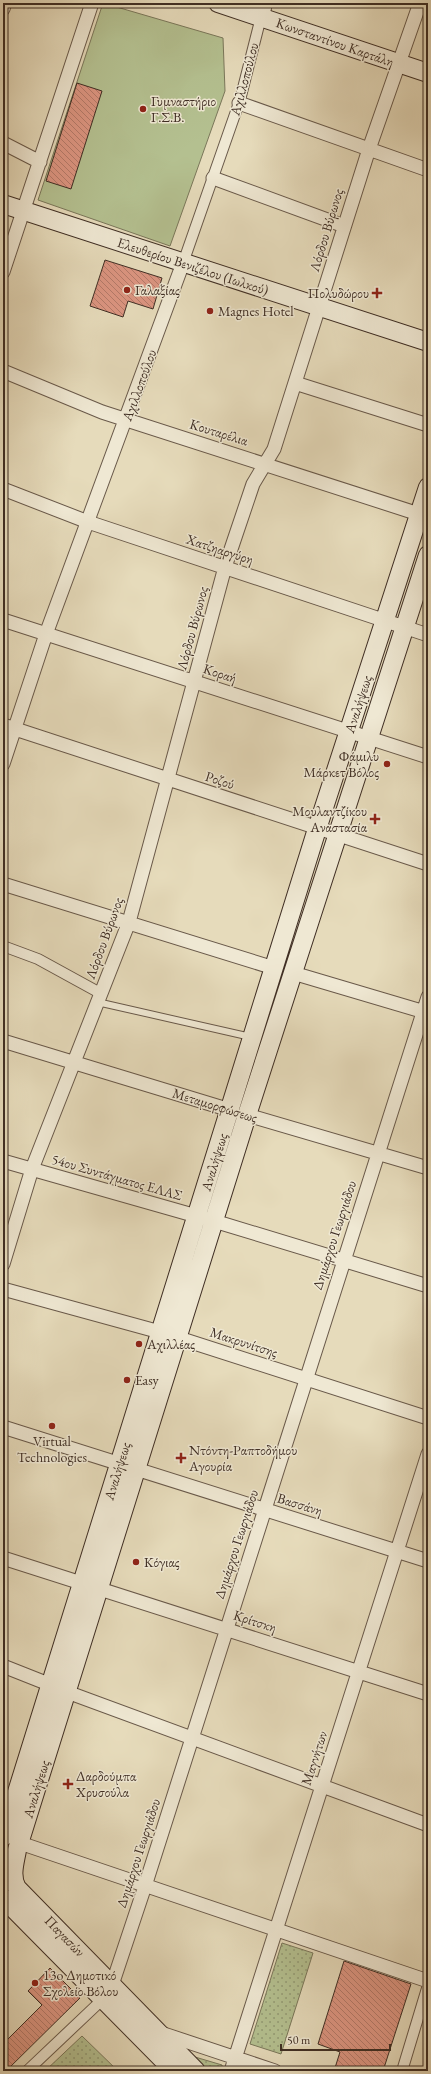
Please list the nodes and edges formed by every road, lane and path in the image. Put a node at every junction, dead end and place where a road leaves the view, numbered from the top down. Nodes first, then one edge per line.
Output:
1 (5, 3) edge
2 (92, 3) edge
3 (218, 3) edge
4 (420, 3) edge
5 (3, 9) edge
6 (262, 10) edge
7 (398, 63) junction
8 (428, 73) edge
9 (239, 103) junction
10 (3, 143) edge
11 (369, 149) junction
12 (40, 162) junction
13 (428, 170) edge
14 (213, 178) junction
15 (3, 204) edge
16 (24, 210) junction
17 (344, 226) junction
18 (183, 263) junction
19 (3, 272) edge
20 (319, 307) junction
21 (428, 342) edge
22 (3, 371) edge
23 (295, 383) junction
24 (126, 420) junction
25 (428, 425) edge
26 (266, 464) junction
27 (428, 488) edge
28 (3, 490) edge
29 (424, 516) edge
30 (88, 522) junction
31 (428, 555) edge
32 (225, 567) junction
33 (3, 620) edge
34 (385, 620) junction
35 (404, 627) junction
36 (46, 634) junction
37 (428, 635) edge
38 (194, 682) junction
39 (9, 726) edge
40 (349, 732) junction
41 (368, 737) junction
42 (428, 757) edge
43 (3, 764) edge
44 (167, 779) junction
45 (318, 829) junction
46 (337, 835) junction
47 (428, 864) edge
48 (3, 884) edge
49 (129, 922) junction
50 (3, 946) edge
51 (274, 968) junction
52 (293, 973) junction
53 (428, 997) edge
54 (98, 998) junction
55 (426, 1012) edge
56 (252, 1038) junction
57 (3, 1041) edge
58 (74, 1062) junction
59 (230, 1110) junction
60 (247, 1115) junction
61 (377, 1154) junction
62 (3, 1161) edge
63 (428, 1168) edge
64 (32, 1169) junction
65 (196, 1216) junction
66 (214, 1221) junction
67 (343, 1260) junction
68 (3, 1264) edge
69 (428, 1286) edge
70 (3, 1289) edge
71 (160, 1332) junction
72 (177, 1338) junction
73 (305, 1379) junction
74 (428, 1418) edge
75 (3, 1427) edge
76 (428, 1454) edge
77 (119, 1464) junction
78 (136, 1469) junction
79 (264, 1510) junction
80 (397, 1551) junction
81 (3, 1558) edge
82 (428, 1561) edge
83 (90, 1587) junction
84 (226, 1629) junction
85 (3, 1666) edge
86 (358, 1673) junction
87 (59, 1688) junction
88 (428, 1694) edge
89 (191, 1739) junction
90 (322, 1786) junction
91 (428, 1825) edge
92 (11, 1840) edge
93 (9, 1870) edge
94 (145, 1886) junction
95 (3, 1898) edge
96 (276, 1931) junction
97 (428, 1981) edge
98 (428, 1985) edge
99 (107, 1992) junction
100 (159, 2033) junction
101 (235, 2058) junction
102 (27, 2071) edge
103 (174, 2071) edge
104 (196, 2071) edge
105 (231, 2071) edge
106 (275, 2071) edge
107 (402, 2071) edge

1 - 5 street
2 - 12 street
3 - 6 main road, Κωνσταντίνου Καρτάλη
4 - 7 street, Λόρδου Βύρωνος
6 - 7 main road, Κωνσταντίνου Καρτάλη
6 - 9 street, Αχιλλοπούλου
7 - 8 main road, Κωνσταντίνου Καρτάλη
7 - 11 street, Λόρδου Βύρωνος
9 - 11 street
9 - 14 street, Αχιλλοπούλου
10 - 12 street
11 - 13 street
11 - 17 street, Λόρδου Βύρωνος
12 - 16 street
14 - 17 street
14 - 18 street, Αχιλλοπούλου
15 - 16 main road, Ελευθερίου Βενιζέλου (Ιωλκού)
16 - 18 main road, Ελευθερίου Βενιζέλου (Ιωλκού)
16 - 19 street
17 - 20 street, Λόρδου Βύρωνος
18 - 20 main road, Ελευθερίου Βενιζέλου (Ιωλκού)
18 - 24 street, Αχιλλοπούλου
20 - 21 main road, Ελευθερίου Βενιζέλου (Ιωλκού)
20 - 23 street, Λόρδου Βύρωνος
22 - 24 street, Κουταρέλια
23 - 25 street
23 - 26 street, Λόρδου Βύρωνος
24 - 26 street, Κουταρέλια
24 - 30 street, Αχιλλοπούλου
26 - 29 street, Κουταρέλια
26 - 32 street, Λόρδου Βύρωνος
27 - 29 main road, Αναλήψεως
28 - 30 street, Χατζηαργύρη
29 - 34 main road, Αναλήψεως
30 - 32 street, Χατζηαργύρη
30 - 36 street, Αχιλλοπούλου
31 - 35 main road, Αναλήψεως
32 - 34 street, Χατζηαργύρη
32 - 38 street, Λόρδου Βύρωνος
33 - 36 street, Κοραή
34 - 35 street, Χατζηαργύρη
34 - 40 main road, Αναλήψεως
35 - 37 street, Χατζηαργύρη
35 - 41 main road, Αναλήψεως
36 - 38 street, Κοραή
36 - 39 street, Αχιλλοπούλου
38 - 40 street, Κοραή
38 - 44 street, Λόρδου Βύρωνος
39 - 43 street, Αχιλλοπούλου
39 - 44 street, Ροζού
40 - 41 street, Κοραή
40 - 45 main road, Αναλήψεως
41 - 42 street, Κοραή
41 - 46 main road, Αναλήψεως
44 - 45 street, Ροζού
44 - 49 street, Λόρδου Βύρωνος
45 - 46 street, Ροζού
45 - 51 main road, Αναλήψεως
46 - 47 street, Ροζού
46 - 52 main road, Αναλήψεως
48 - 49 street
49 - 51 street
49 - 54 street, Λόρδου Βύρωνος
50 - 54 street
51 - 56 main road, Αναλήψεως
52 - 55 street
52 - 60 main road, Αναλήψεως
53 - 55 street, Δημάρχου Γεωργιάδου
54 - 56 lane
54 - 58 street, Λόρδου Βύρωνος
55 - 61 street, Δημάρχου Γεωργιάδου
56 - 59 main road, Αναλήψεως
57 - 58 street, Μεταμορφώσεως
58 - 59 street, Μεταμορφώσεως
58 - 64 street, Λόρδου Βύρωνος
59 - 60 main road, Μεταμορφώσεως
59 - 65 main road, Αναλήψεως
60 - 61 street, Μεταμορφώσεως
60 - 66 main road, Αναλήψεως
61 - 63 street, Μεταμορφώσεως
61 - 67 street, Δημάρχου Γεωργιάδου
62 - 64 street, 54ου Συντάγματος ΕΛΑΣ
64 - 65 street, 54ου Συντάγματος ΕΛΑΣ
64 - 68 street, Λόρδου Βύρωνος
65 - 66 street, 54ου Συντάγματος ΕΛΑΣ
65 - 71 main road, Αναλήψεως
66 - 67 street, 54ου Συντάγματος ΕΛΑΣ
66 - 72 main road, Αναλήψεως
67 - 69 street, 54ου Συντάγματος ΕΛΑΣ
67 - 73 street, Δημάρχου Γεωργιάδου
70 - 71 street, Μακρυνίτσης
71 - 72 street, Μακρυνίτσης
71 - 77 main road, Αναλήψεως
72 - 73 street, Μακρυνίτσης
72 - 78 main road, Αναλήψεως
73 - 74 street, Μακρυνίτσης
73 - 79 street, Δημάρχου Γεωργιάδου
75 - 77 street, Βασσάνη
76 - 80 street, Μαγνήτων
77 - 78 street, Βασσάνη
77 - 83 main road, Αναλήψεως
78 - 79 street, Βασσάνη
78 - 83 main road, Αναλήψεως
79 - 80 street, Βασσάνη
79 - 84 street, Δημάρχου Γεωργιάδου
80 - 82 street, Βασσάνη
80 - 86 street, Μαγνήτων
81 - 83 street, Κρίτσκη
83 - 84 street, Κρίτσκη
83 - 87 main road, Αναλήψεως
84 - 86 street, Κρίτσκη
84 - 89 street, Δημάρχου Γεωργιάδου
85 - 87 street
86 - 88 street, Κρίτσκη
86 - 90 street, Μαγνήτων
87 - 89 street
87 - 92 main road, Αναλήψεως
89 - 90 street
89 - 94 street, Δημάρχου Γεωργιάδου
90 - 91 street
90 - 96 street, Μαγνήτων
92 - 93 main road, Αναλήψεως
92 - 94 street
93 - 99 main road, Παγασών
94 - 96 street
94 - 99 street, Δημάρχου Γεωργιάδου
95 - 99 main road, Παγασών
96 - 97 street
96 - 101 street, Μαγνήτων
98 - 107 street
99 - 100 main road, Παγασών
99 - 102 street, Δημάρχου Γεωργιάδου
99 - 103 main road, Παγασών
100 - 101 street
100 - 104 main road, Παγασών
101 - 105 street, Μαγνήτων
101 - 106 street

